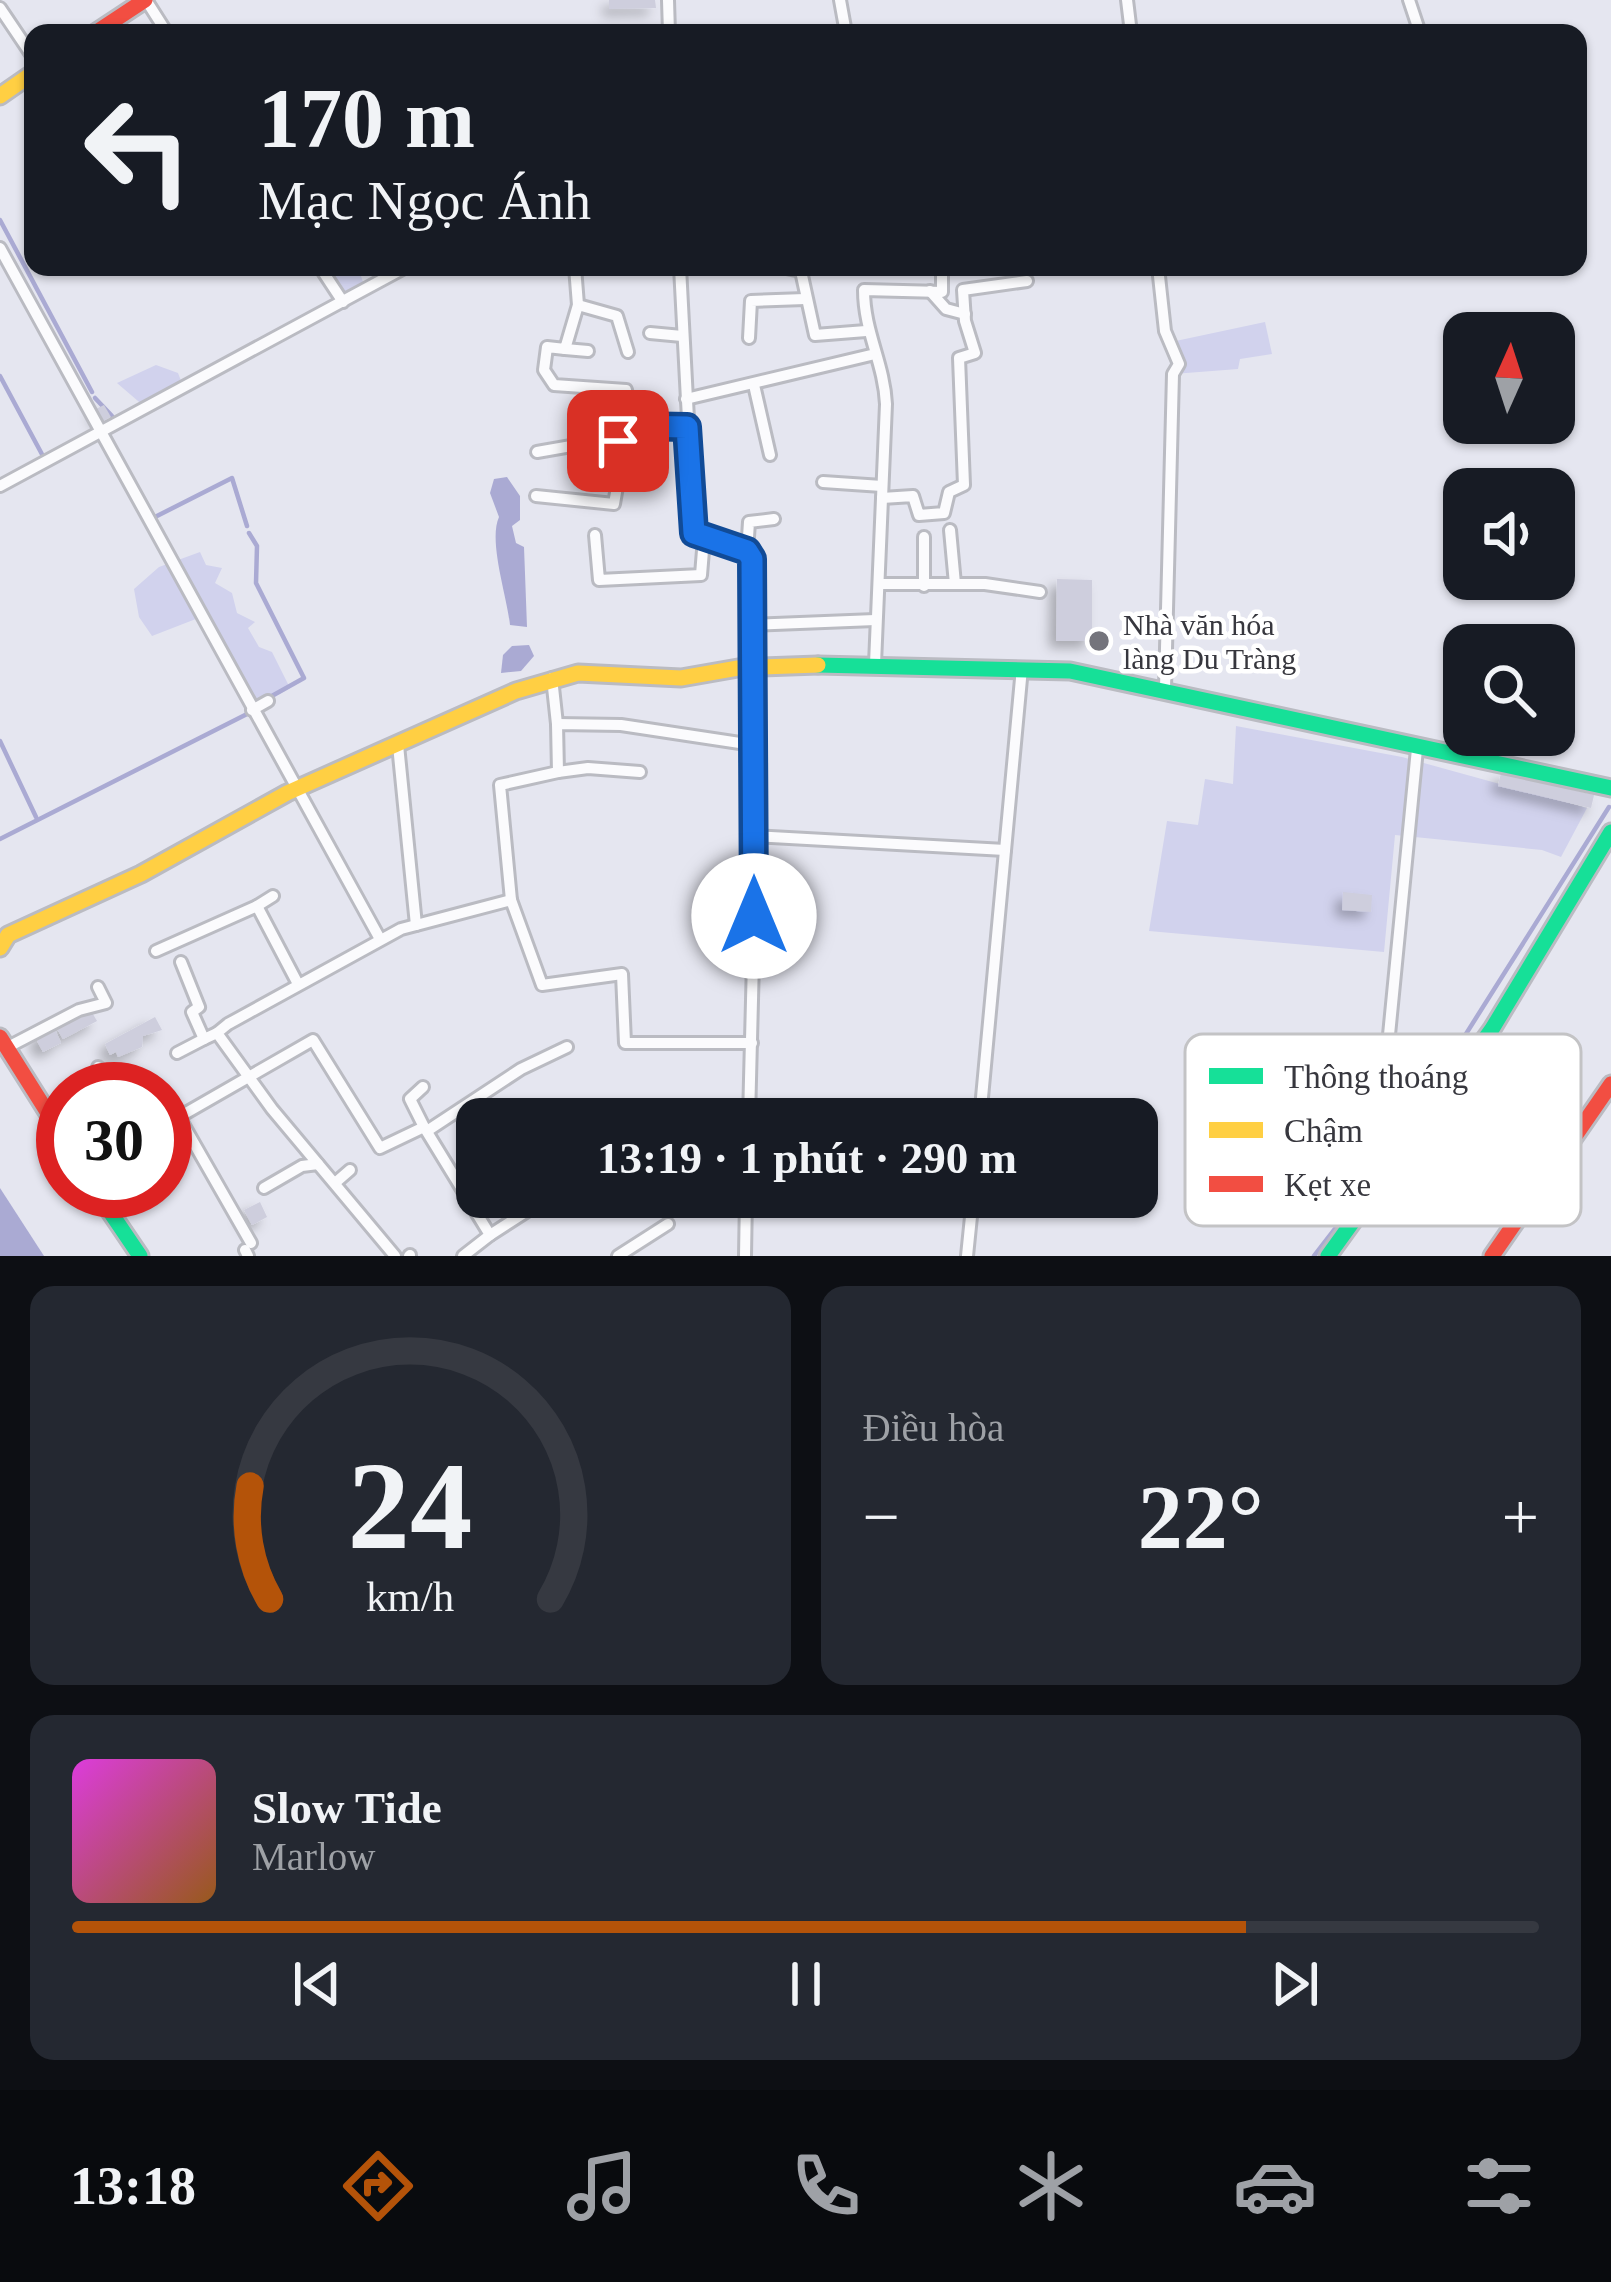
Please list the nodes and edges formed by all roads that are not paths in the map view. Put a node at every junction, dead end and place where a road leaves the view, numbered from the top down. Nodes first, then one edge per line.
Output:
1 (146, 0) edge
2 (0, 8) edge
3 (108, 24) edge
4 (24, 43) edge
5 (0, 248) edge
6 (326, 276) edge
7 (390, 276) edge
8 (576, 276) edge
9 (680, 276) edge
10 (802, 276) edge
11 (941, 276) edge
12 (1159, 276) edge
13 (1027, 280) dead end
14 (930, 291) junction
15 (805, 299) junction
16 (343, 302) junction
17 (578, 305) junction
18 (964, 314) junction
19 (866, 331) junction
20 (650, 333) dead end
21 (682, 336) junction
22 (749, 338) dead end
23 (565, 349) junction
24 (588, 351) dead end
25 (628, 352) dead end
26 (875, 354) junction
27 (754, 386) junction
28 (686, 399) junction
29 (634, 426) junction
30 (687, 427) junction
31 (102, 431) junction
32 (611, 442) junction
33 (536, 452) dead end
34 (770, 455) dead end
35 (823, 482) dead end
36 (0, 485) edge
37 (882, 492) junction
38 (536, 496) dead end
39 (774, 519) dead end
40 (950, 530) dead end
41 (596, 535) dead end
42 (924, 537) dead end
43 (704, 538) junction
44 (747, 551) junction
45 (880, 584) junction
46 (955, 584) junction
47 (924, 586) junction
48 (1040, 592) dead end
49 (875, 620) junction
50 (752, 626) junction
51 (1028, 663) junction
52 (875, 664) junction
53 (752, 667) junction
54 (552, 677) junction
55 (1165, 688) junction
56 (268, 700) dead end
57 (252, 710) junction
58 (557, 724) junction
59 (398, 745) junction
60 (753, 745) junction
61 (1417, 749) junction
62 (558, 772) junction
63 (640, 772) dead end
64 (1611, 788) edge
65 (297, 789) junction
66 (1611, 832) edge
67 (754, 836) junction
68 (1005, 850) junction
69 (273, 896) dead end
70 (511, 900) junction
71 (257, 906) junction
72 (416, 925) junction
73 (380, 939) junction
74 (0, 948) edge
75 (156, 951) dead end
76 (181, 962) dead end
77 (298, 984) junction
78 (98, 987) dead end
79 (217, 1033) junction
80 (1390, 1034) edge
81 (1488, 1034) edge
82 (204, 1039) junction
83 (4, 1042) edge
84 (752, 1043) junction
85 (567, 1047) dead end
86 (177, 1053) dead end
87 (248, 1076) junction
88 (1611, 1084) edge
89 (423, 1087) dead end
90 (36, 1094) edge
91 (749, 1098) edge
92 (982, 1098) edge
93 (192, 1109) edge
94 (1581, 1127) edge
95 (426, 1129) junction
96 (192, 1142) edge
97 (318, 1164) junction
98 (350, 1171) dead end
99 (335, 1184) junction
100 (264, 1188) dead end
101 (114, 1218) edge
102 (516, 1218) edge
103 (746, 1218) edge
104 (971, 1218) edge
105 (668, 1224) dead end
106 (1351, 1226) edge
107 (1513, 1226) edge
108 (490, 1235) junction
109 (248, 1250) edge
110 (140, 1256) edge
111 (395, 1256) edge
112 (464, 1256) edge
113 (618, 1256) edge
114 (746, 1256) edge
115 (967, 1256) edge
116 (1328, 1256) edge
117 (1492, 1256) edge

1 - 3 street
2 - 4 street
5 - 31 street
6 - 16 street
7 - 16 street
8 - 17 street
9 - 21 street
10 - 15 street
11 - 14 street
12 - 55 street
13 - 18 street
14 - 18 street
14 - 19 street
15 - 19 street
15 - 22 street
16 - 31 street
17 - 23 street
17 - 25 street
18 - 37 street
19 - 26 street
20 - 21 street
21 - 28 street
23 - 24 street
23 - 29 street
26 - 27 street
26 - 37 street
27 - 28 street
27 - 34 street
28 - 30 street
29 - 30 street
29 - 32 street
30 - 43 street
31 - 36 street
31 - 57 street
32 - 33 street
32 - 38 street
35 - 37 street
37 - 45 street
39 - 44 street
40 - 46 street
41 - 43 street
42 - 47 street
43 - 44 street
44 - 50 street
45 - 47 street
45 - 49 street
46 - 47 street
46 - 48 street
49 - 50 street
49 - 52 street
50 - 53 street
51 - 52 street
51 - 55 street
51 - 68 street
52 - 53 street
53 - 54 street
53 - 60 street
54 - 58 street
54 - 59 street
55 - 61 street
56 - 57 street
57 - 65 street
58 - 60 street
58 - 62 street
59 - 65 street
59 - 72 street
60 - 67 street
61 - 64 street
61 - 80 street
62 - 63 street
62 - 70 street
65 - 73 street
65 - 74 street
66 - 81 street
67 - 68 street
67 - 84 street
68 - 92 street
69 - 71 street
70 - 72 street
70 - 84 street
71 - 75 street
71 - 77 street
72 - 73 street
73 - 77 street
76 - 82 street
77 - 79 street
78 - 83 street
79 - 82 street
79 - 87 street
82 - 86 street
83 - 90 street
84 - 91 street
85 - 95 street
87 - 93 street
87 - 95 street
87 - 97 street
88 - 94 street
89 - 95 street
95 - 108 street
96 - 109 street
97 - 99 street
97 - 100 street
98 - 99 street
99 - 111 street
101 - 110 street
102 - 108 street
103 - 114 street
104 - 115 street
105 - 113 street
106 - 116 street
107 - 117 street
108 - 112 street

